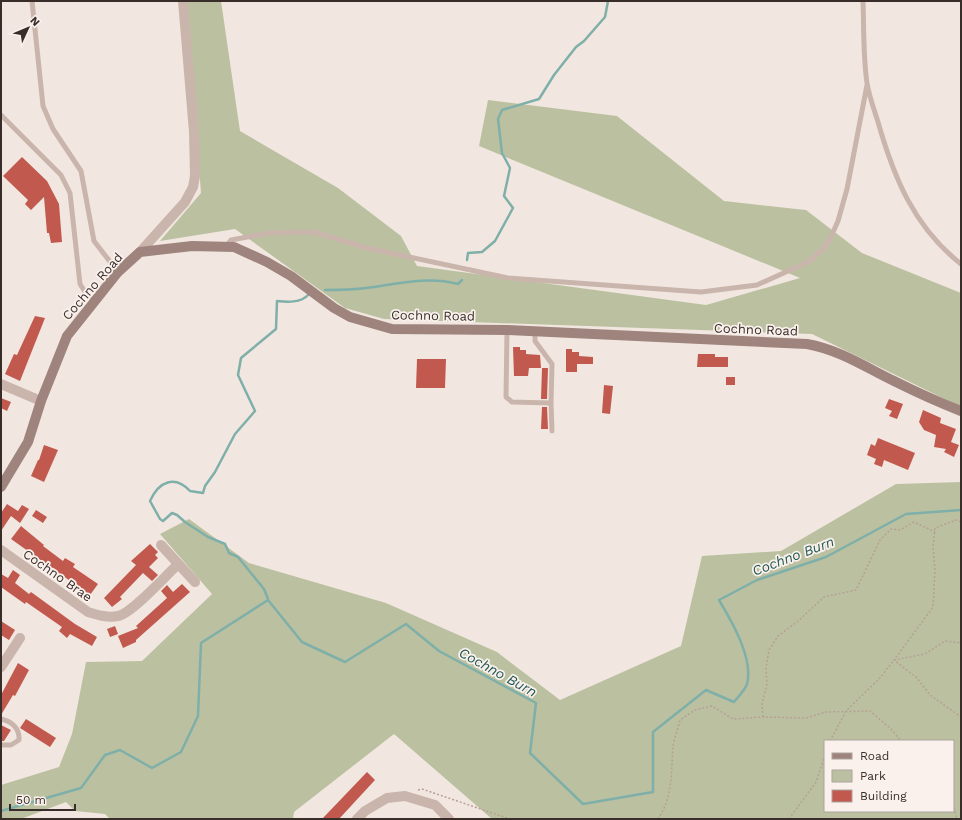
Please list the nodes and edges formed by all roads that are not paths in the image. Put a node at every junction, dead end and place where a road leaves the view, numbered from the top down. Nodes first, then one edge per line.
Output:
1 (32, 1) edge
2 (183, 1) edge
3 (863, 1) edge
4 (867, 85) junction
5 (1, 115) edge
6 (226, 246) junction
7 (140, 252) junction
8 (961, 264) edge
9 (118, 272) junction
10 (94, 301) junction
11 (507, 330) junction
12 (535, 332) junction
13 (1, 384) edge
14 (41, 401) junction
15 (551, 403) junction
16 (961, 411) edge
17 (552, 431) dead end
18 (1, 487) edge
19 (161, 546) dead end
20 (1, 550) edge
21 (178, 564) junction
22 (195, 582) dead end
23 (20, 638) dead end
24 (4, 656) edge
25 (1, 667) edge
26 (1, 718) edge
27 (1, 745) edge
28 (357, 819) edge
29 (449, 819) edge

1 - 9 lane
2 - 7 street
3 - 4 lane
4 - 6 lane
4 - 8 lane
5 - 10 lane
6 - 7 street, Cochno Road
6 - 11 street, Cochno Road
7 - 9 street, Cochno Road
9 - 10 street, Cochno Road
10 - 14 street, Cochno Road
11 - 12 street, Cochno Road
11 - 15 lane
12 - 15 lane
12 - 16 street, Cochno Road
13 - 14 street
14 - 18 street, Cochno Road
15 - 17 lane
19 - 21 street
20 - 21 street, Cochno Brae
21 - 22 street
23 - 24 street
24 - 25 street
26 - 27 lane
28 - 29 street

